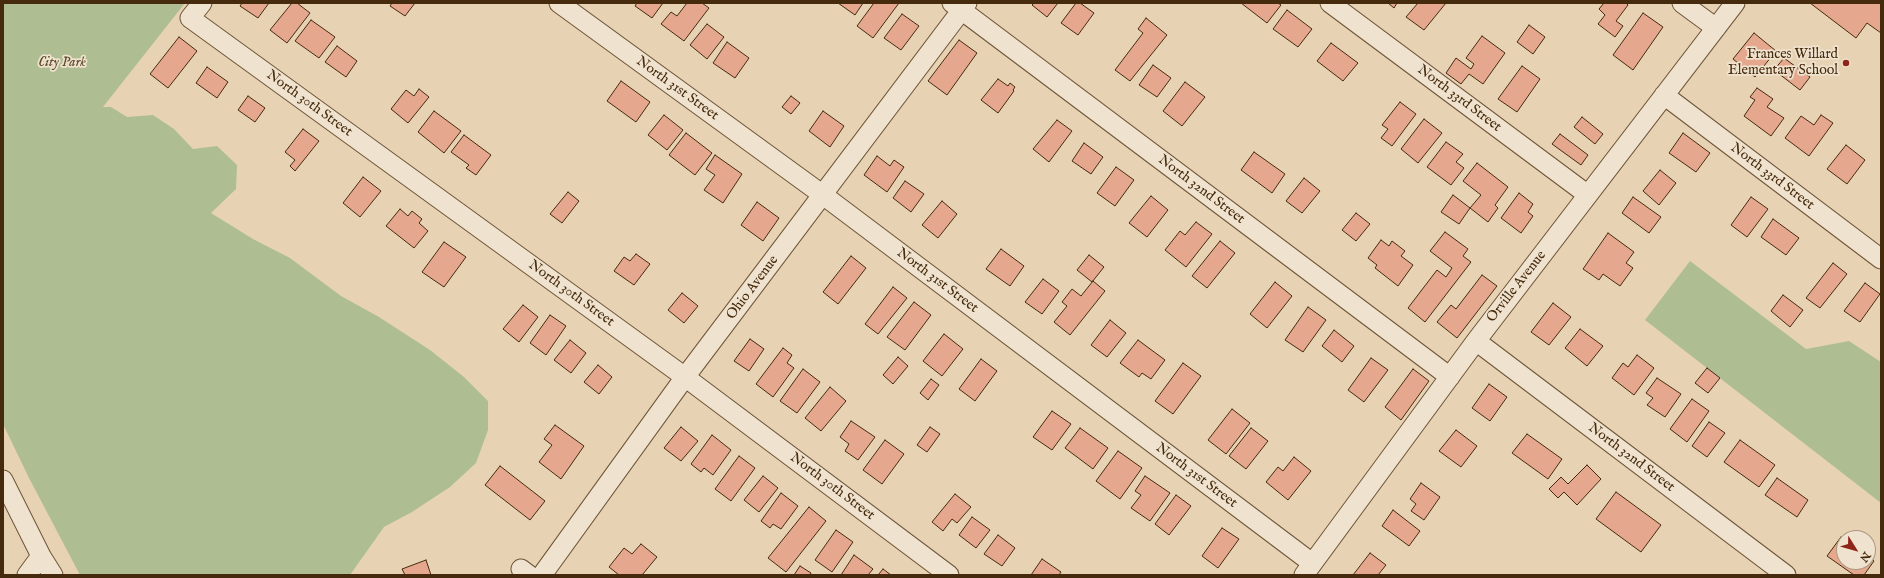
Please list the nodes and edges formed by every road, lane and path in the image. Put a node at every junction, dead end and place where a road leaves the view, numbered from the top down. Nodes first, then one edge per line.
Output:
1 (202, 3) edge
2 (559, 3) edge
3 (1330, 3) edge
4 (1682, 3) edge
5 (1735, 3) edge
6 (960, 5) edge
7 (1716, 28) junction
8 (1664, 95) junction
9 (823, 195) junction
10 (1588, 195) junction
11 (1881, 259) edge
12 (1476, 341) junction
13 (685, 377) junction
14 (1450, 377) junction
15 (3, 480) edge
16 (41, 556) junction
17 (1308, 569) edge
18 (27, 575) edge
19 (53, 575) edge
20 (542, 575) edge
21 (949, 575) edge
22 (1786, 575) edge

1 - 13 street, North 30th Street
2 - 9 street, North 31st Street
3 - 10 street, North 33rd Street
4 - 7 street
5 - 7 street, Orville Avenue
6 - 9 street, Ohio Avenue
6 - 14 street, North 32nd Street
7 - 8 street, Orville Avenue
8 - 10 street, Orville Avenue
8 - 11 street, North 33rd Street
9 - 13 street, Ohio Avenue
9 - 17 street, North 31st Street
10 - 12 street, Orville Avenue
12 - 14 street, Orville Avenue
12 - 22 street, North 32nd Street
13 - 20 street, Ohio Avenue
13 - 21 street, North 30th Street
14 - 17 street, Orville Avenue
15 - 16 street
16 - 18 street
16 - 19 street

